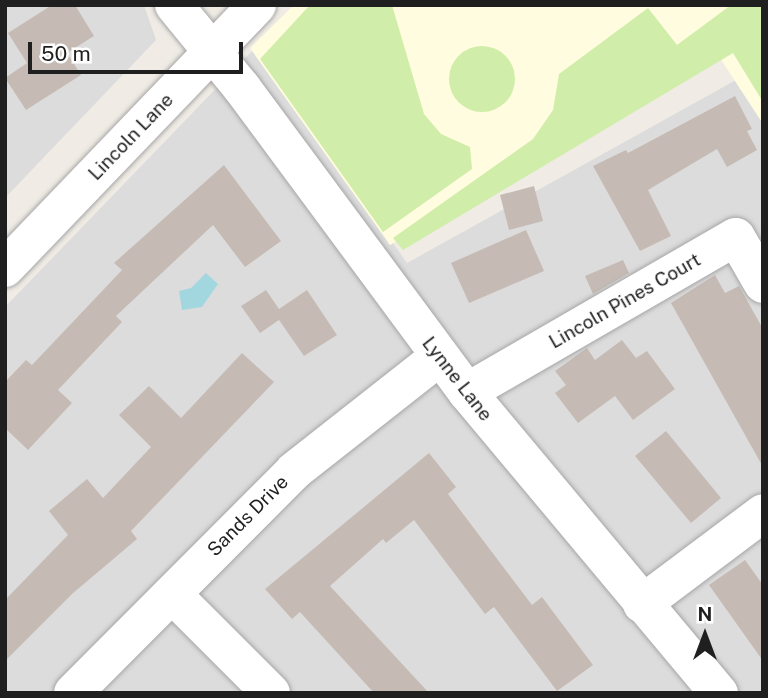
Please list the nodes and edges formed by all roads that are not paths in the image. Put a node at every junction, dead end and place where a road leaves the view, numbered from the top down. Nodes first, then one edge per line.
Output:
1 (174, 5) edge
2 (257, 5) edge
3 (211, 53) junction
4 (5, 268) edge
5 (763, 284) edge
6 (439, 357) junction
7 (467, 392) junction
8 (763, 513) edge
9 (172, 594) junction
10 (642, 604) junction
11 (73, 693) edge
12 (271, 693) edge
13 (719, 693) edge

1 - 3 street, Lynne Lane
2 - 3 street, Lincoln Lane
3 - 4 street, Lincoln Lane
3 - 6 street, Lynne Lane
5 - 7 street, Lincoln Pines Court
6 - 7 street, Lynne Lane
6 - 9 street, Sands Drive
7 - 10 street, Lynne Lane
8 - 10 street
9 - 11 street, Sands Drive
9 - 12 street
10 - 13 street, Lynne Lane

